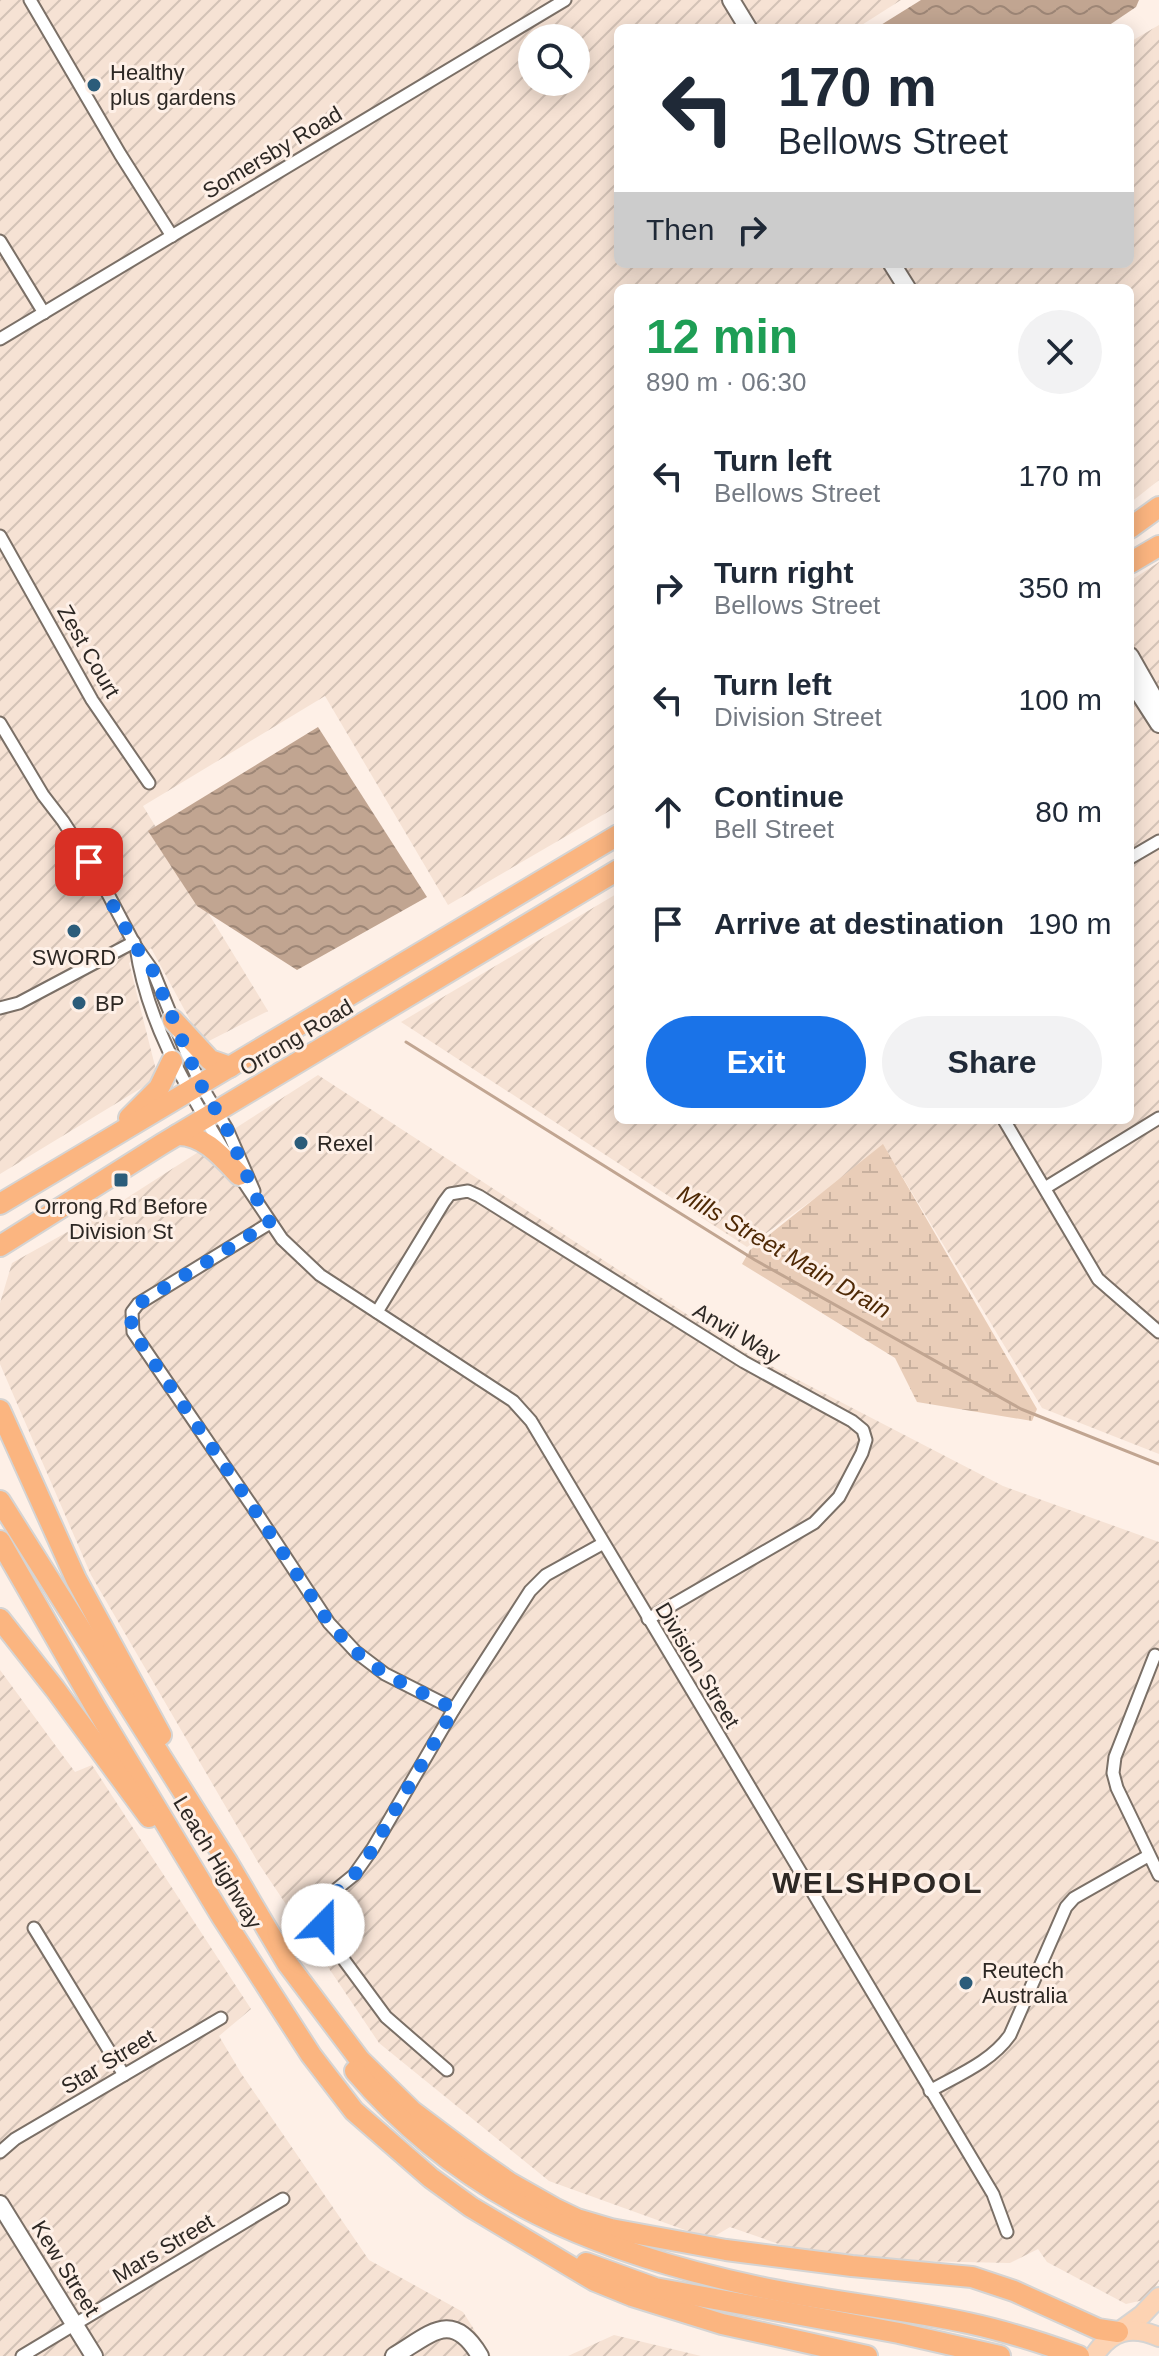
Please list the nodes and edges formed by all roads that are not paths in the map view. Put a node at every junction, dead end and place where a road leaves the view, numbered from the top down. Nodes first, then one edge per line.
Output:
1 (30, 0) edge
2 (565, 0) edge
3 (731, 0) edge
4 (746, 24) edge
5 (172, 236) junction
6 (0, 241) edge
7 (44, 313) junction
8 (0, 339) edge
9 (1159, 507) edge
10 (1134, 525) edge
11 (0, 536) edge
12 (1159, 546) edge
13 (1134, 561) edge
14 (1134, 663) edge
15 (1134, 685) edge
16 (1159, 707) edge
17 (0, 723) edge
18 (1159, 724) edge
19 (149, 783) dead end
20 (614, 837) edge
21 (1159, 841) edge
22 (1134, 856) edge
23 (614, 872) edge
24 (135, 944) junction
25 (0, 1008) edge
26 (173, 1020) junction
27 (172, 1061) junction
28 (230, 1067) junction
29 (195, 1088) junction
30 (212, 1115) junction
31 (1159, 1118) edge
32 (1006, 1124) edge
33 (177, 1135) junction
34 (89, 1152) junction
35 (239, 1175) junction
36 (1045, 1188) junction
37 (0, 1204) edge
38 (260, 1206) junction
39 (270, 1223) junction
40 (1, 1247) edge
41 (377, 1312) junction
42 (1159, 1332) edge
43 (0, 1410) edge
44 (0, 1501) edge
45 (0, 1541) edge
46 (602, 1544) junction
47 (0, 1619) edge
48 (648, 1619) junction
49 (1155, 1655) dead end
50 (454, 1709) junction
51 (1148, 1856) junction
52 (228, 1863) junction
53 (1159, 1875) edge
54 (222, 1917) junction
55 (34, 1928) dead end
56 (287, 1963) junction
57 (221, 2018) dead end
58 (447, 2070) dead end
59 (124, 2075) junction
60 (930, 2091) junction
61 (15, 2139) junction
62 (0, 2142) edge
63 (0, 2152) edge
64 (283, 2199) dead end
65 (0, 2204) edge
66 (471, 2207) junction
67 (1007, 2232) dead end
68 (1159, 2297) edge
69 (75, 2324) junction
70 (1119, 2332) junction
71 (1159, 2337) edge
72 (22, 2356) edge
73 (94, 2356) edge
74 (394, 2356) edge
75 (480, 2356) edge
76 (867, 2356) edge
77 (1000, 2356) edge
78 (1079, 2356) edge
79 (1094, 2356) edge

1 - 5 street
2 - 5 street, Somersby Road
3 - 4 street
5 - 7 street, Somersby Road
6 - 7 street
7 - 8 street, Somersby Road
9 - 10 highway
11 - 19 street, Zest Court
12 - 13 highway
14 - 16 street
15 - 18 street
17 - 24 street
20 - 28 highway, Orrong Road
21 - 22 street
23 - 30 highway, Orrong Road
24 - 25 street
24 - 26 street
24 - 27 street
26 - 28 highway
26 - 29 street
27 - 29 street
27 - 34 highway
28 - 29 highway, Orrong Road
29 - 30 street
29 - 34 highway, Orrong Road
30 - 33 highway, Orrong Road
30 - 35 street, Division Street
30 - 38 street, Division Street
31 - 36 street
32 - 36 street
33 - 35 highway
33 - 40 highway, Orrong Road
34 - 37 highway, Orrong Road
35 - 38 street, Division Street
36 - 42 street
38 - 39 street, Division Street
39 - 41 street, Division Street
39 - 50 street
41 - 46 street, Division Street
41 - 48 street, Anvil Way
43 - 52 highway
44 - 52 highway, Leach Highway
45 - 54 highway, Leach Highway
46 - 48 street, Division Street
46 - 50 street
47 - 54 highway
48 - 60 street, Division Street
49 - 51 street
50 - 58 street
51 - 53 street
51 - 60 street
52 - 56 highway, Leach Highway
54 - 66 highway, Leach Highway
55 - 59 street
56 - 70 highway
56 - 78 highway
57 - 59 street, Star Street
59 - 61 street, Star Street
60 - 67 street, Division Street
61 - 62 street, Star Street
61 - 63 street, Star Street
64 - 69 street, Mars Street
65 - 69 street, Kew Street
66 - 76 highway
66 - 77 highway
68 - 70 main road
69 - 72 street, Mars Street
69 - 73 street, Kew Street
70 - 71 main road
70 - 79 main road
74 - 75 street

